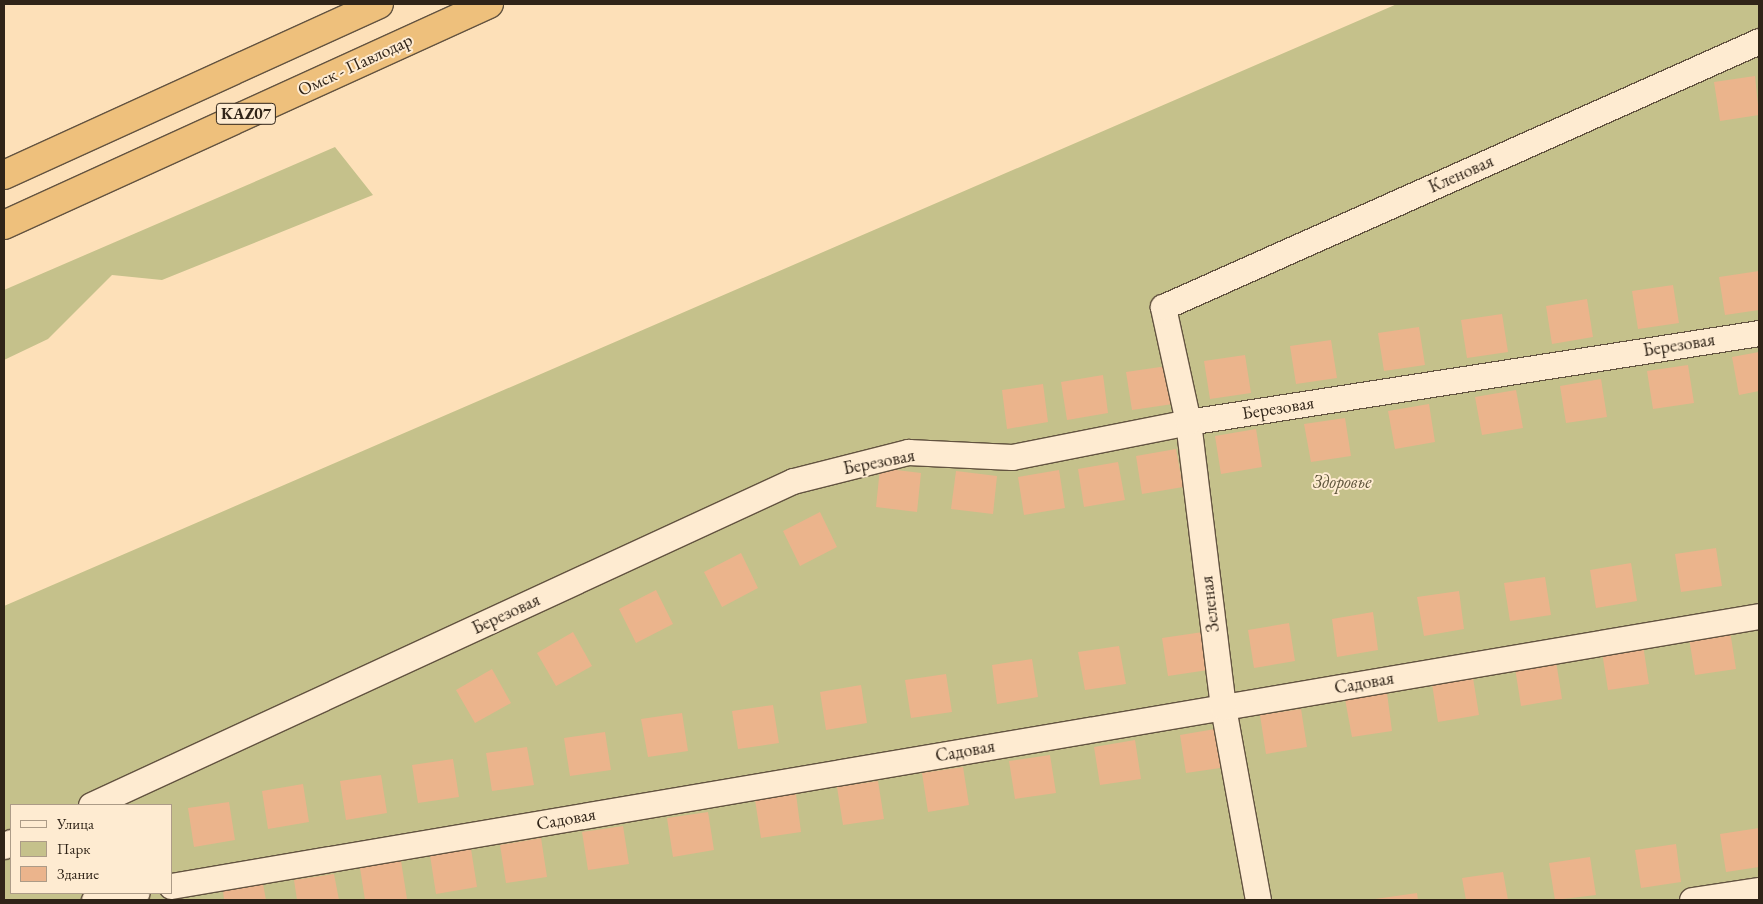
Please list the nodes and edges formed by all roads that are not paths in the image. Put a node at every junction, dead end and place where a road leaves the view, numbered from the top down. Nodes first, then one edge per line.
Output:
1 (379, 4) edge
2 (489, 4) edge
3 (1759, 41) edge
4 (4, 175) edge
5 (4, 225) edge
6 (1163, 307) joint
7 (1759, 333) edge
8 (1188, 422) junction
9 (1759, 616) edge
10 (1223, 707) junction
11 (94, 804) edge
12 (172, 886) edge
13 (1759, 890) edge
14 (130, 894) edge
15 (94, 900) edge
16 (1258, 900) edge
17 (1692, 900) edge

1 - 4 highway, KAZ07
2 - 5 highway, Омск - Павлодар / KAZ07
3 - 6 street, Кленовая
6 - 8 street, Зеленая
7 - 8 street, Березовая
8 - 10 street, Зеленая
8 - 11 street, Березовая
9 - 10 street, Садовая
10 - 12 street, Садовая
10 - 16 street, Зеленая
13 - 17 street
14 - 15 street

